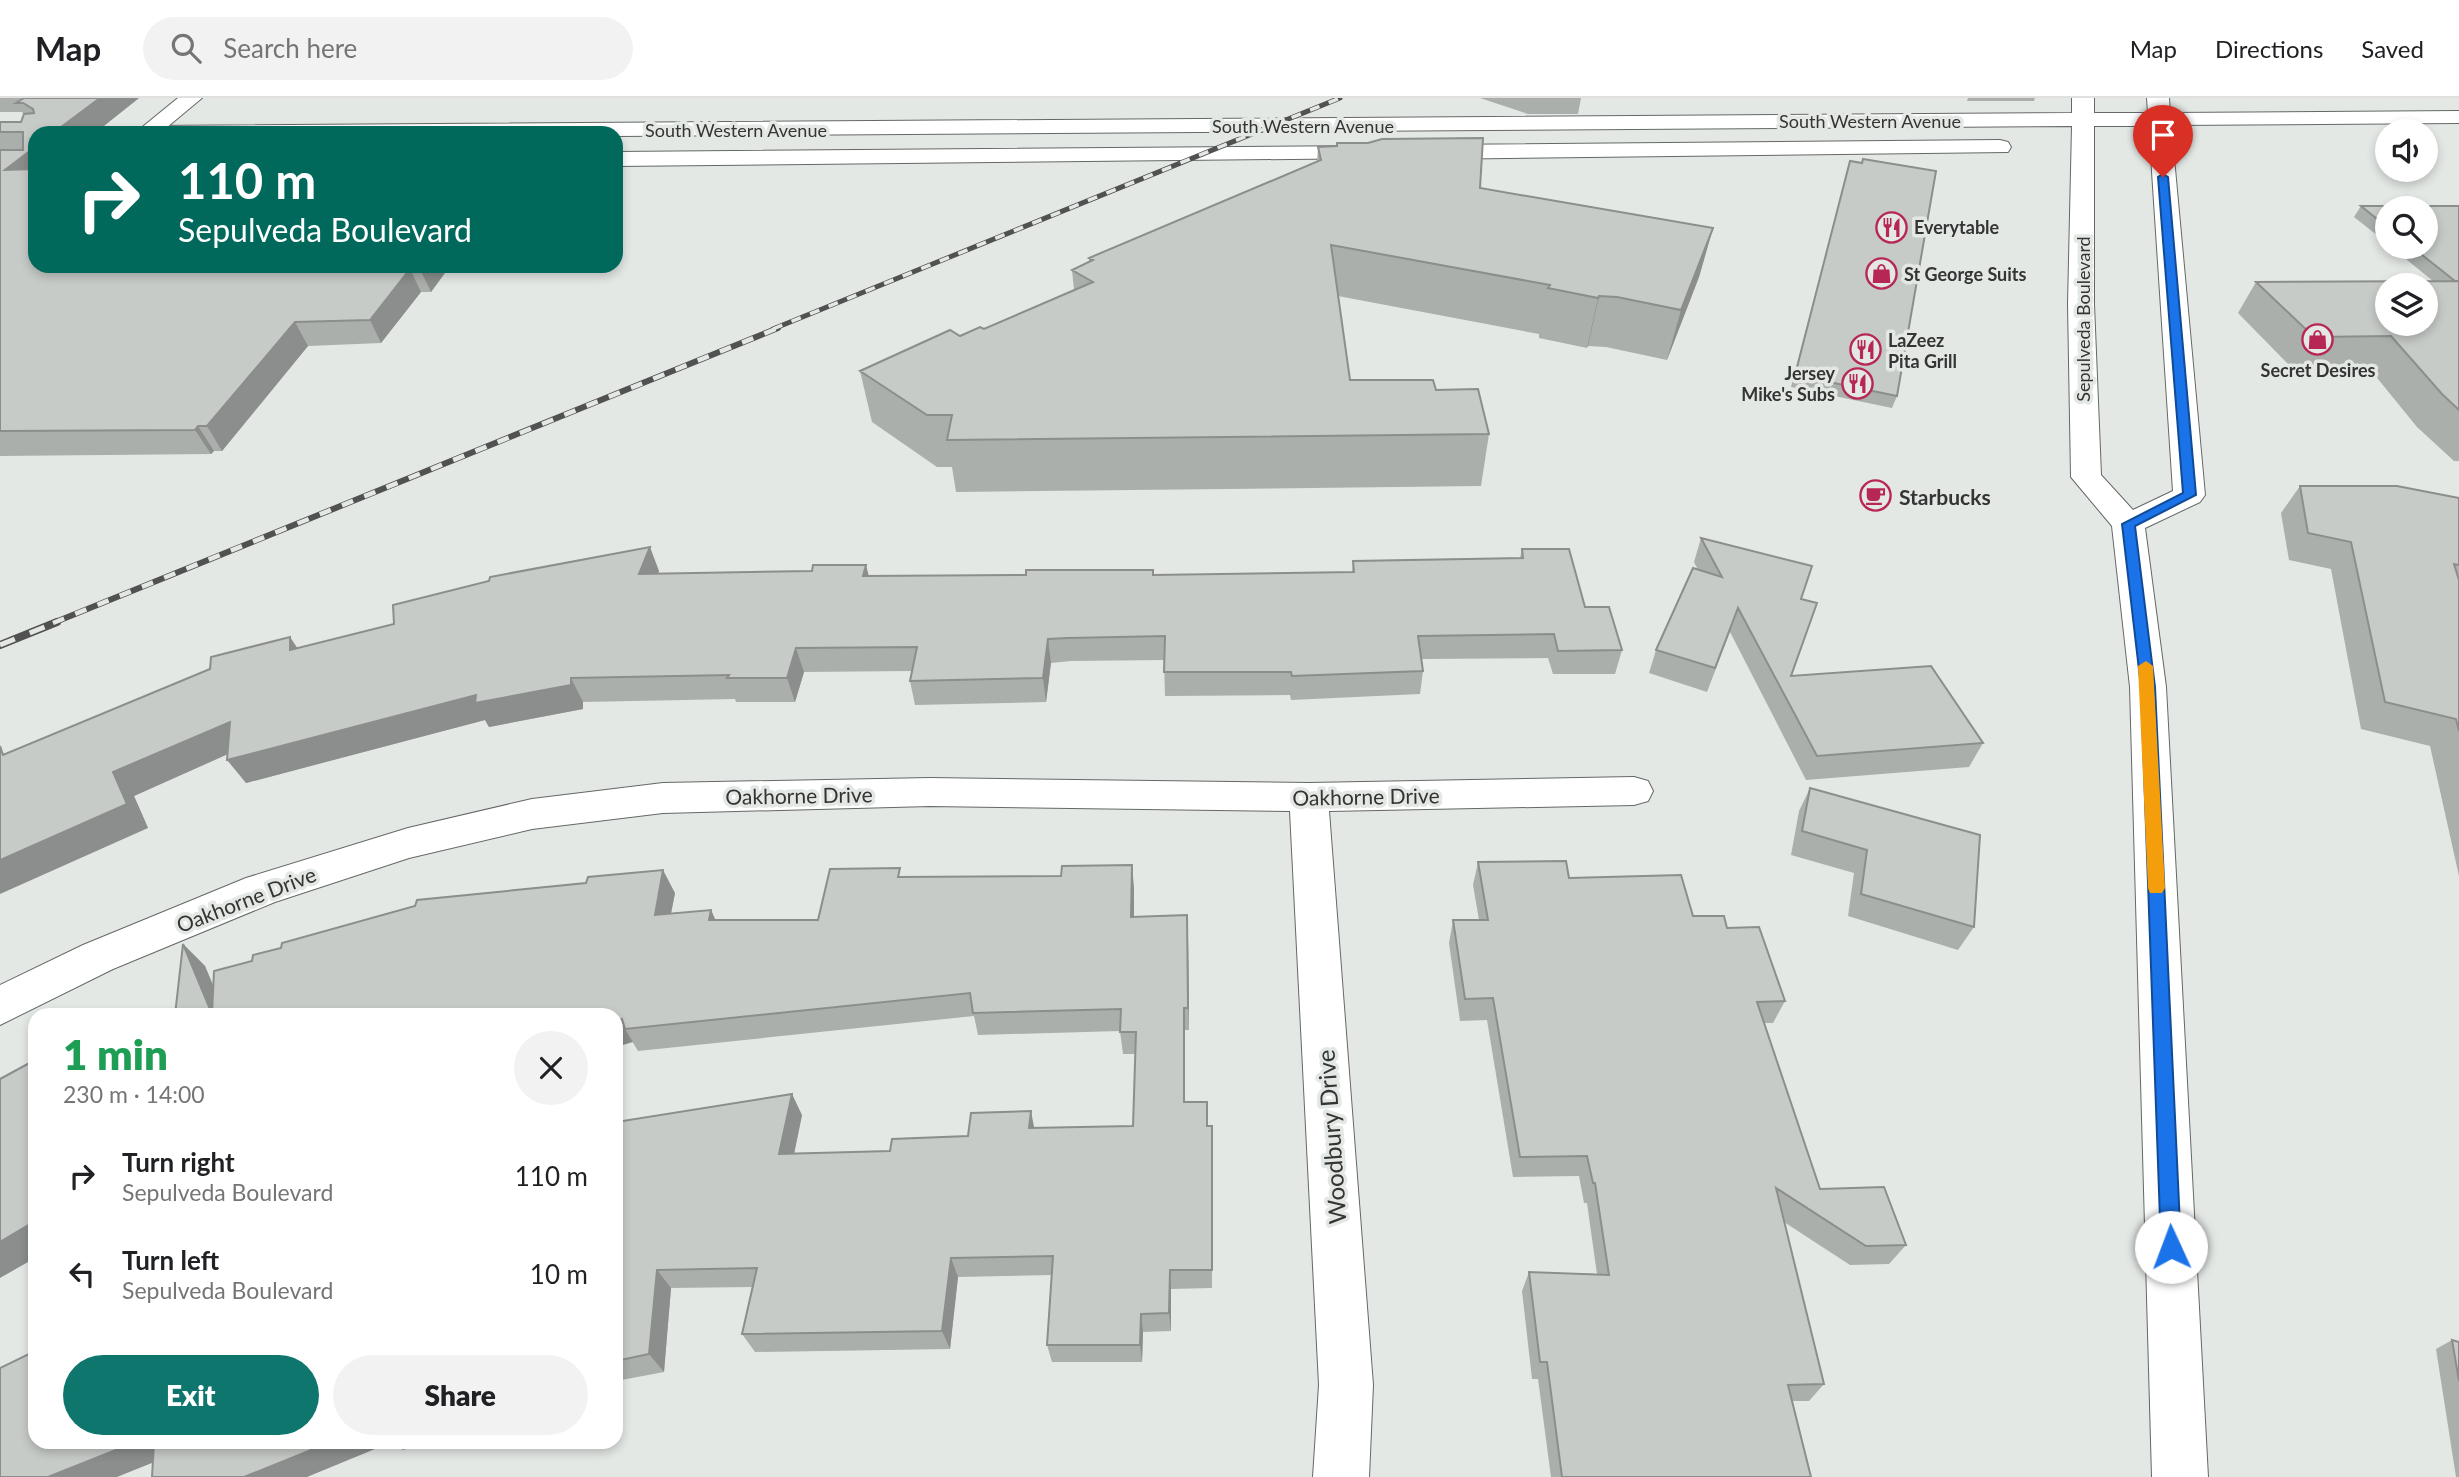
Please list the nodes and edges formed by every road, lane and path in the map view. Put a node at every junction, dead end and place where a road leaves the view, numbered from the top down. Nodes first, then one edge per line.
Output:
1 (191, 98) edge
2 (2459, 117) edge
3 (156, 126) edge
4 (2160, 131) edge
5 (2084, 132) edge
6 (623, 133) edge
7 (2026, 147) dead end
8 (623, 159) edge
9 (2128, 524) junction
10 (1634, 791) dead end
11 (1309, 797) junction
12 (0, 1006) edge
13 (1341, 1477) edge
14 (2180, 1477) edge

1 - 3 main road
2 - 4 main road, South Western Avenue
4 - 5 main road, South Western Avenue
4 - 9 main road
5 - 6 main road, South Western Avenue
5 - 9 main road, Sepulveda Boulevard
7 - 8 main road, South Western Avenue
9 - 14 main road
10 - 11 main road, Oakhorne Drive
11 - 12 main road, Oakhorne Drive
11 - 13 main road, Woodbury Drive

